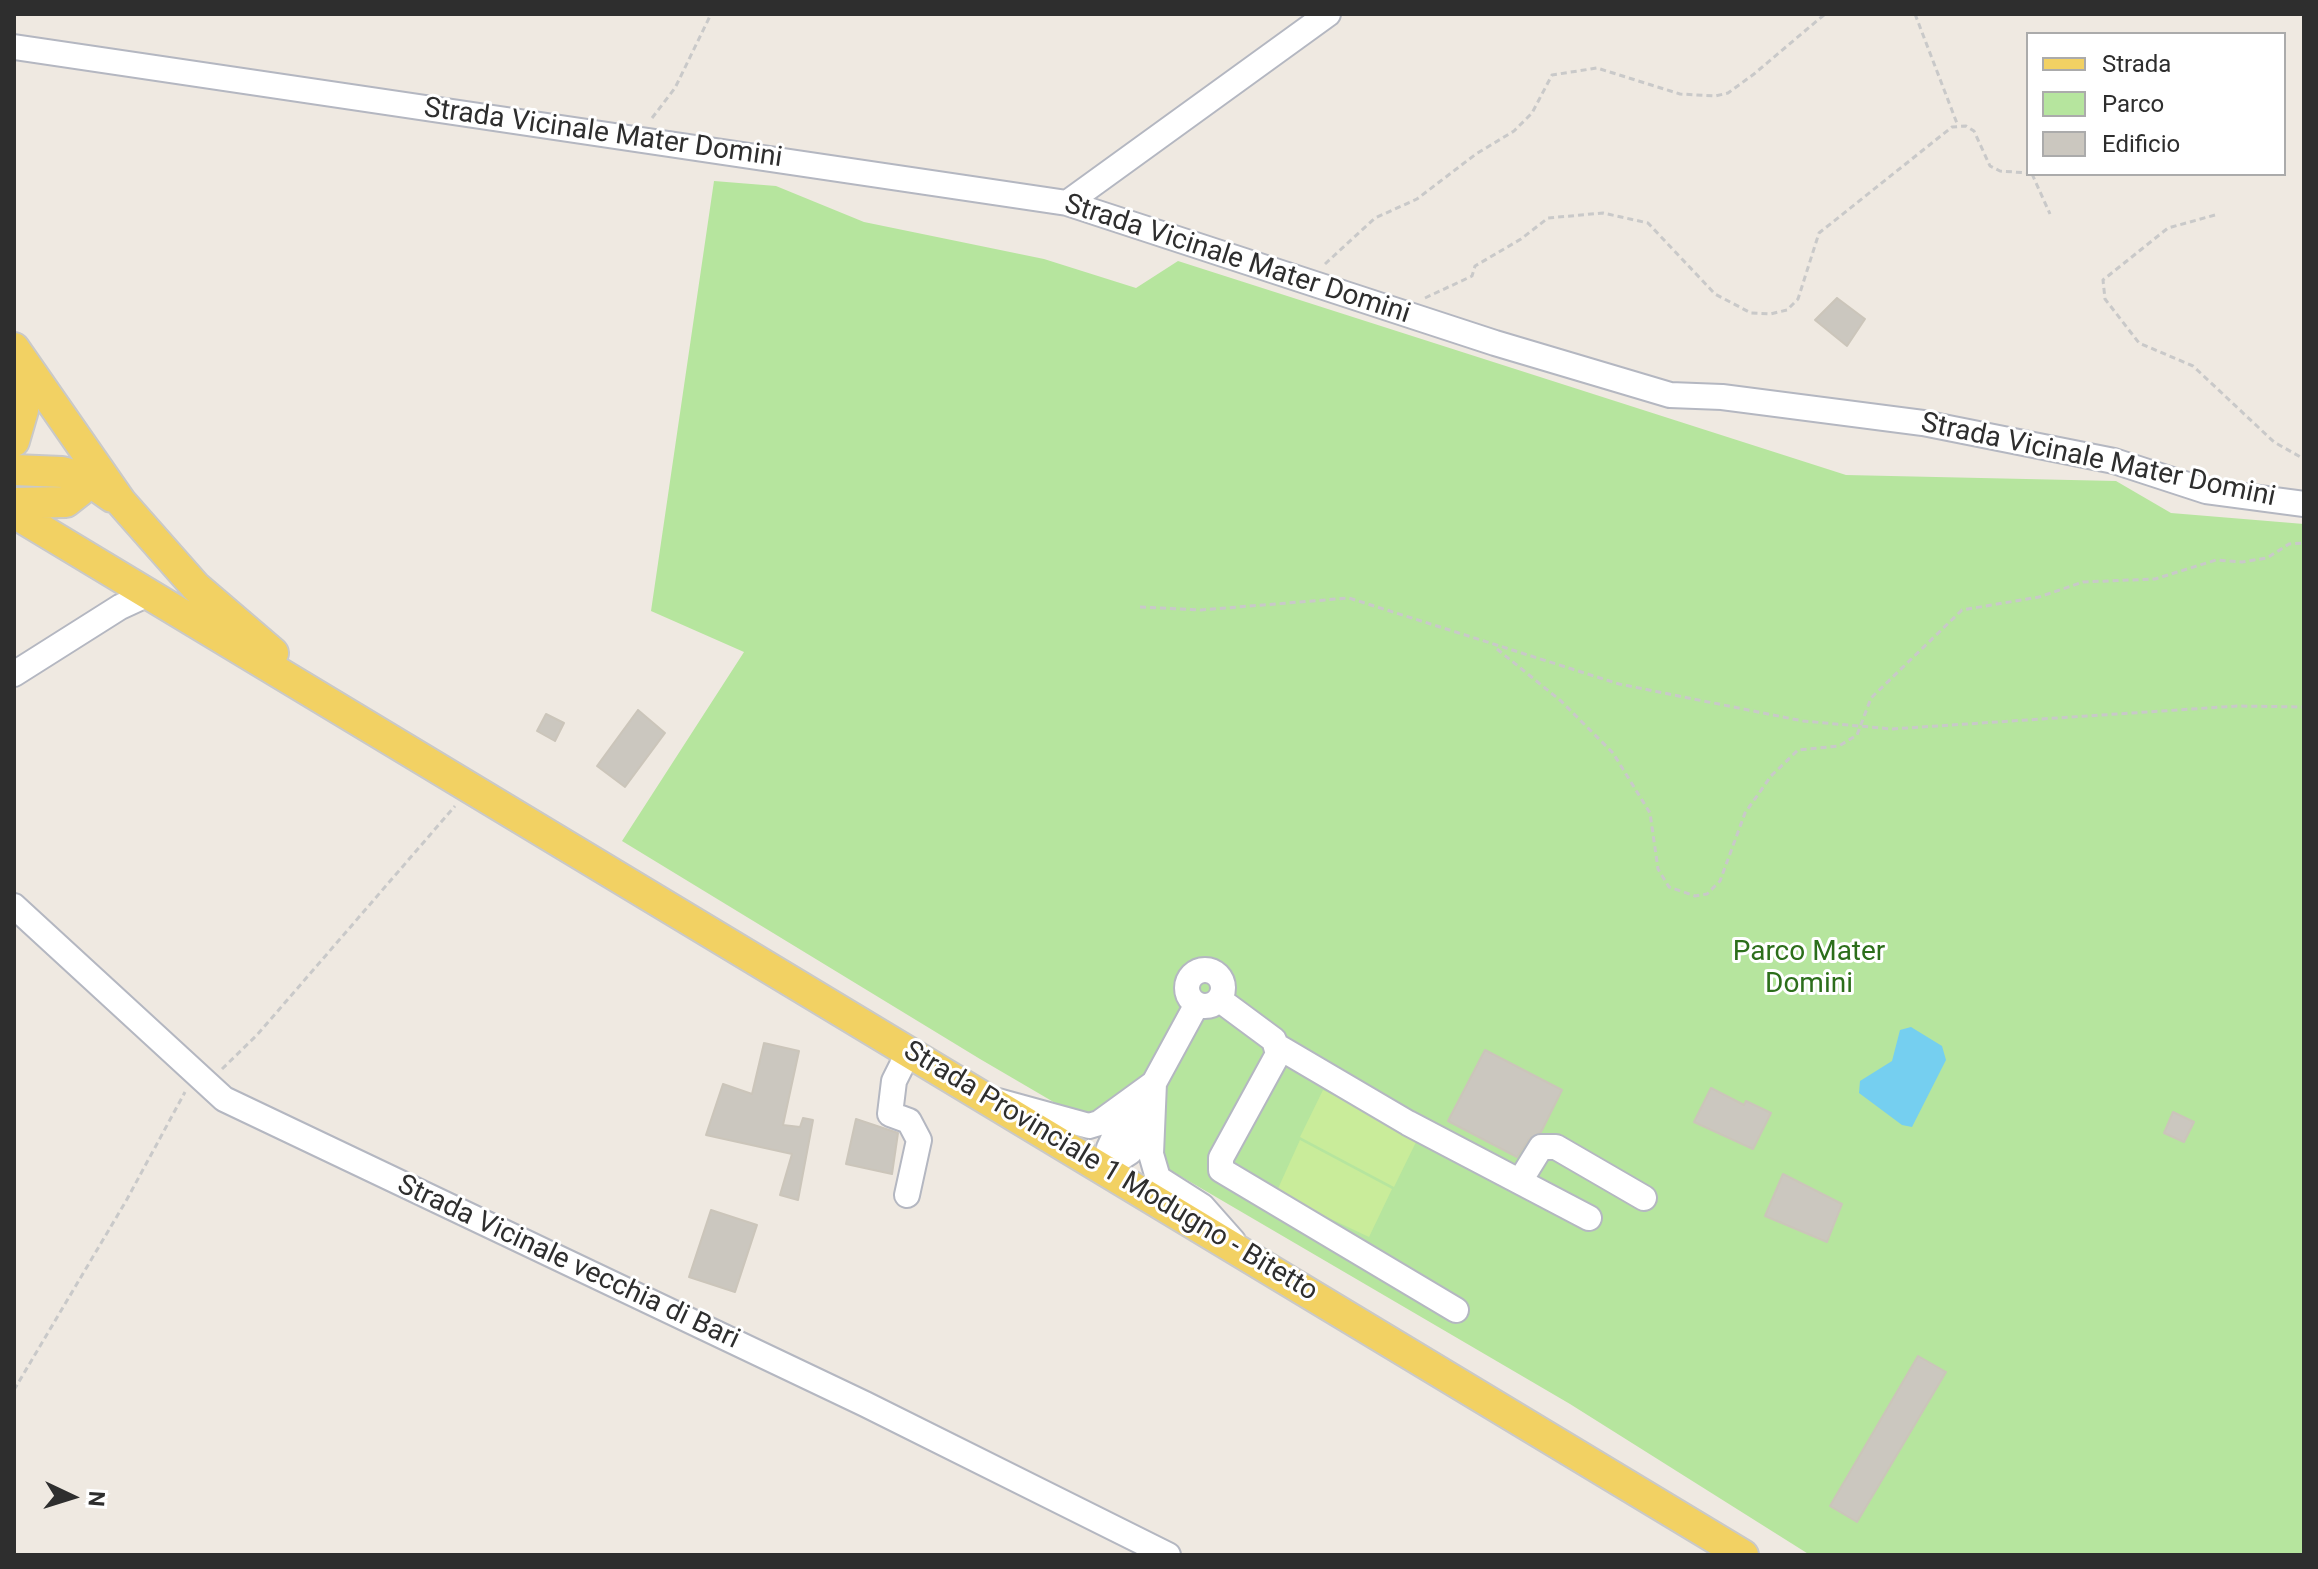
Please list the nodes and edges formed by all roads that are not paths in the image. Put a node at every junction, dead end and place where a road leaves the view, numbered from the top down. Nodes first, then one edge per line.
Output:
1 (1328, 14) edge
2 (14, 47) edge
3 (1067, 203) junction
4 (14, 348) edge
5 (14, 379) edge
6 (14, 441) edge
7 (88, 469) junction
8 (14, 470) edge
9 (14, 503) edge
10 (2304, 504) edge
11 (14, 513) edge
12 (146, 595) junction
13 (263, 656) junction
14 (14, 674) edge
15 (14, 906) edge
16 (1277, 1046) junction
17 (909, 1051) junction
18 (988, 1099) junction
19 (1141, 1104) junction
20 (1104, 1169) junction
21 (1520, 1181) junction
22 (907, 1195) dead end
23 (1644, 1198) dead end
24 (1589, 1218) dead end
25 (1240, 1249) junction
26 (1456, 1310) dead end
27 (1168, 1555) edge
28 (1743, 1555) edge

1 - 3 street
2 - 3 street, Strada Vicinale Mater Domini
3 - 10 street, Strada Vicinale Mater Domini
4 - 7 main road
5 - 6 main road
5 - 7 main road
7 - 8 main road
7 - 9 main road
7 - 13 main road
7 - 13 main road
11 - 12 main road
12 - 13 main road
12 - 14 street
13 - 17 main road, Strada Provinciale 1 Modugno - Bitetto
15 - 27 street, Strada Vicinale vecchia di Bari
16 - 19 street
16 - 21 street
16 - 26 street
17 - 18 main road, Strada Provinciale 1 Modugno - Bitetto
17 - 22 street
18 - 19 street
18 - 20 main road, Strada Provinciale 1 Modugno - Bitetto
19 - 20 street
19 - 25 street
20 - 25 main road, Strada Provinciale 1 Modugno - Bitetto
21 - 23 street
21 - 24 street
25 - 28 main road, Strada Provinciale 1 Modugno - Bitetto

